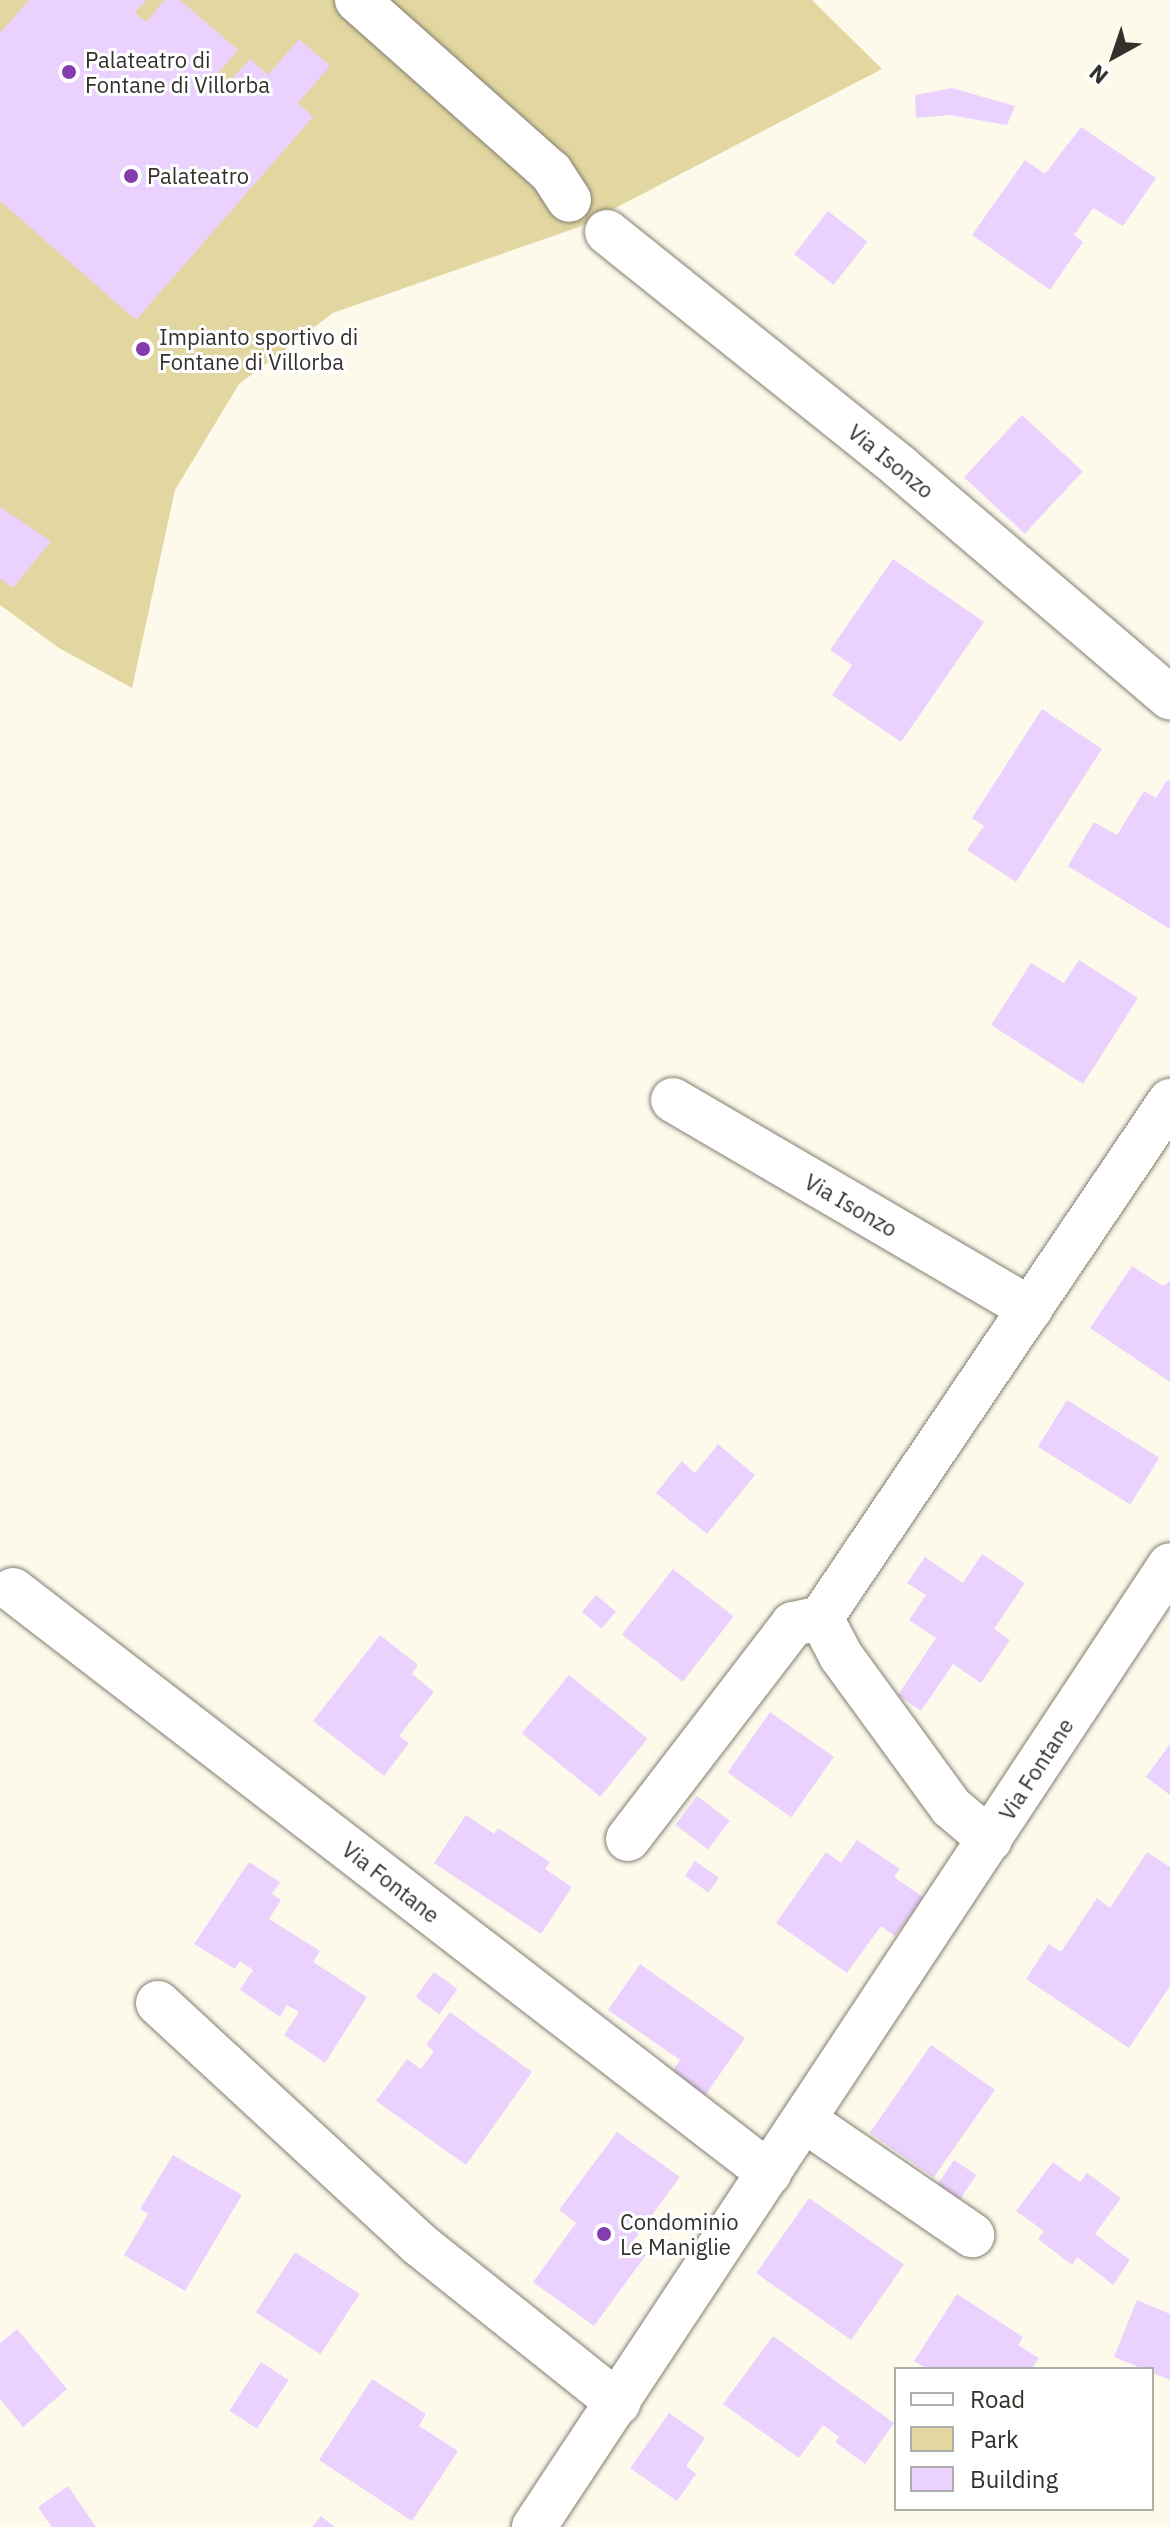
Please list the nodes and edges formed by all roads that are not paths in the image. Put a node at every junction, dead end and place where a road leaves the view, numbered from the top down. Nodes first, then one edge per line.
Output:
1 (357, 0) edge
2 (569, 200) dead end
3 (607, 232) dead end
4 (1170, 698) edge
5 (673, 1100) dead end
6 (1170, 1101) edge
7 (1030, 1309) junction
8 (1170, 1565) edge
9 (13, 1590) dead end
10 (821, 1618) junction
11 (628, 1839) dead end
12 (990, 1840) junction
13 (158, 2003) dead end
14 (804, 2120) junction
15 (769, 2173) junction
16 (972, 2235) dead end
17 (618, 2403) junction
18 (534, 2527) edge

1 - 2 street
3 - 4 street, Via Isonzo
5 - 7 street, Via Isonzo
6 - 7 street
7 - 10 street
8 - 12 street, Via Fontane
9 - 15 street, Via Fontane
10 - 11 street
10 - 12 street
12 - 14 street, Via Fontane
13 - 17 street
14 - 15 street, Via Fontane
14 - 16 street
15 - 17 street, Via Fontane
17 - 18 street, Via Fontane

